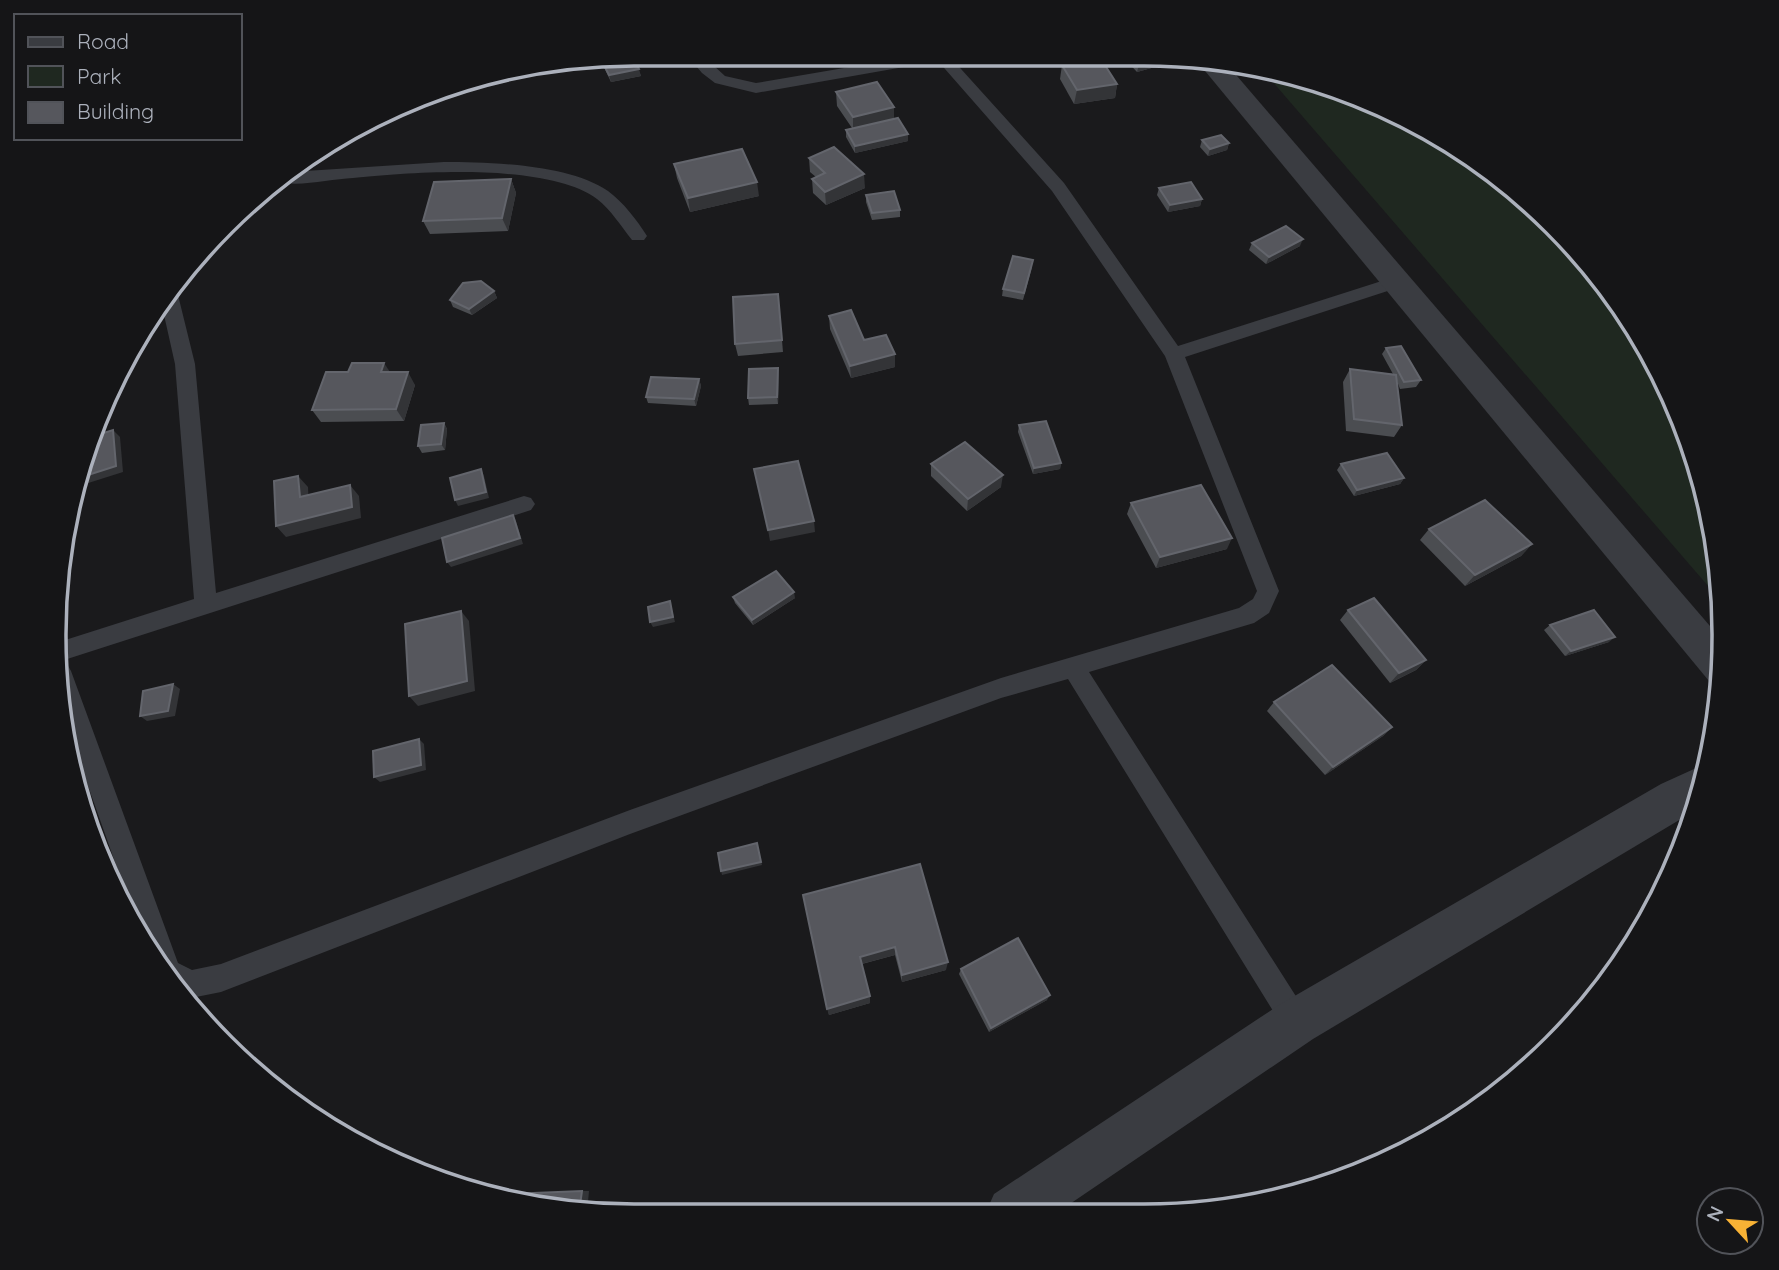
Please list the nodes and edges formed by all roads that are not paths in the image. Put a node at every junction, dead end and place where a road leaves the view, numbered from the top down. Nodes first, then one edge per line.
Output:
1 (702, 66) edge
2 (882, 66) edge
3 (954, 66) edge
4 (1219, 71) edge
5 (298, 177) edge
6 (638, 236) dead end
7 (1397, 282) junction
8 (172, 306) edge
9 (1174, 354) junction
10 (524, 504) dead end
11 (206, 604) junction
12 (67, 649) edge
13 (1712, 656) edge
14 (1073, 667) junction
15 (71, 703) edge
16 (1690, 791) edge
17 (157, 942) edge
18 (183, 980) edge
19 (1296, 1022) junction
20 (1024, 1204) edge

1 - 2 lane
3 - 9 lane
4 - 7 street
5 - 6 lane
7 - 9 lane
7 - 13 street
8 - 11 lane
9 - 14 lane
10 - 11 lane
11 - 12 lane
14 - 18 lane
14 - 19 lane
15 - 17 lane
16 - 19 street
19 - 20 street

